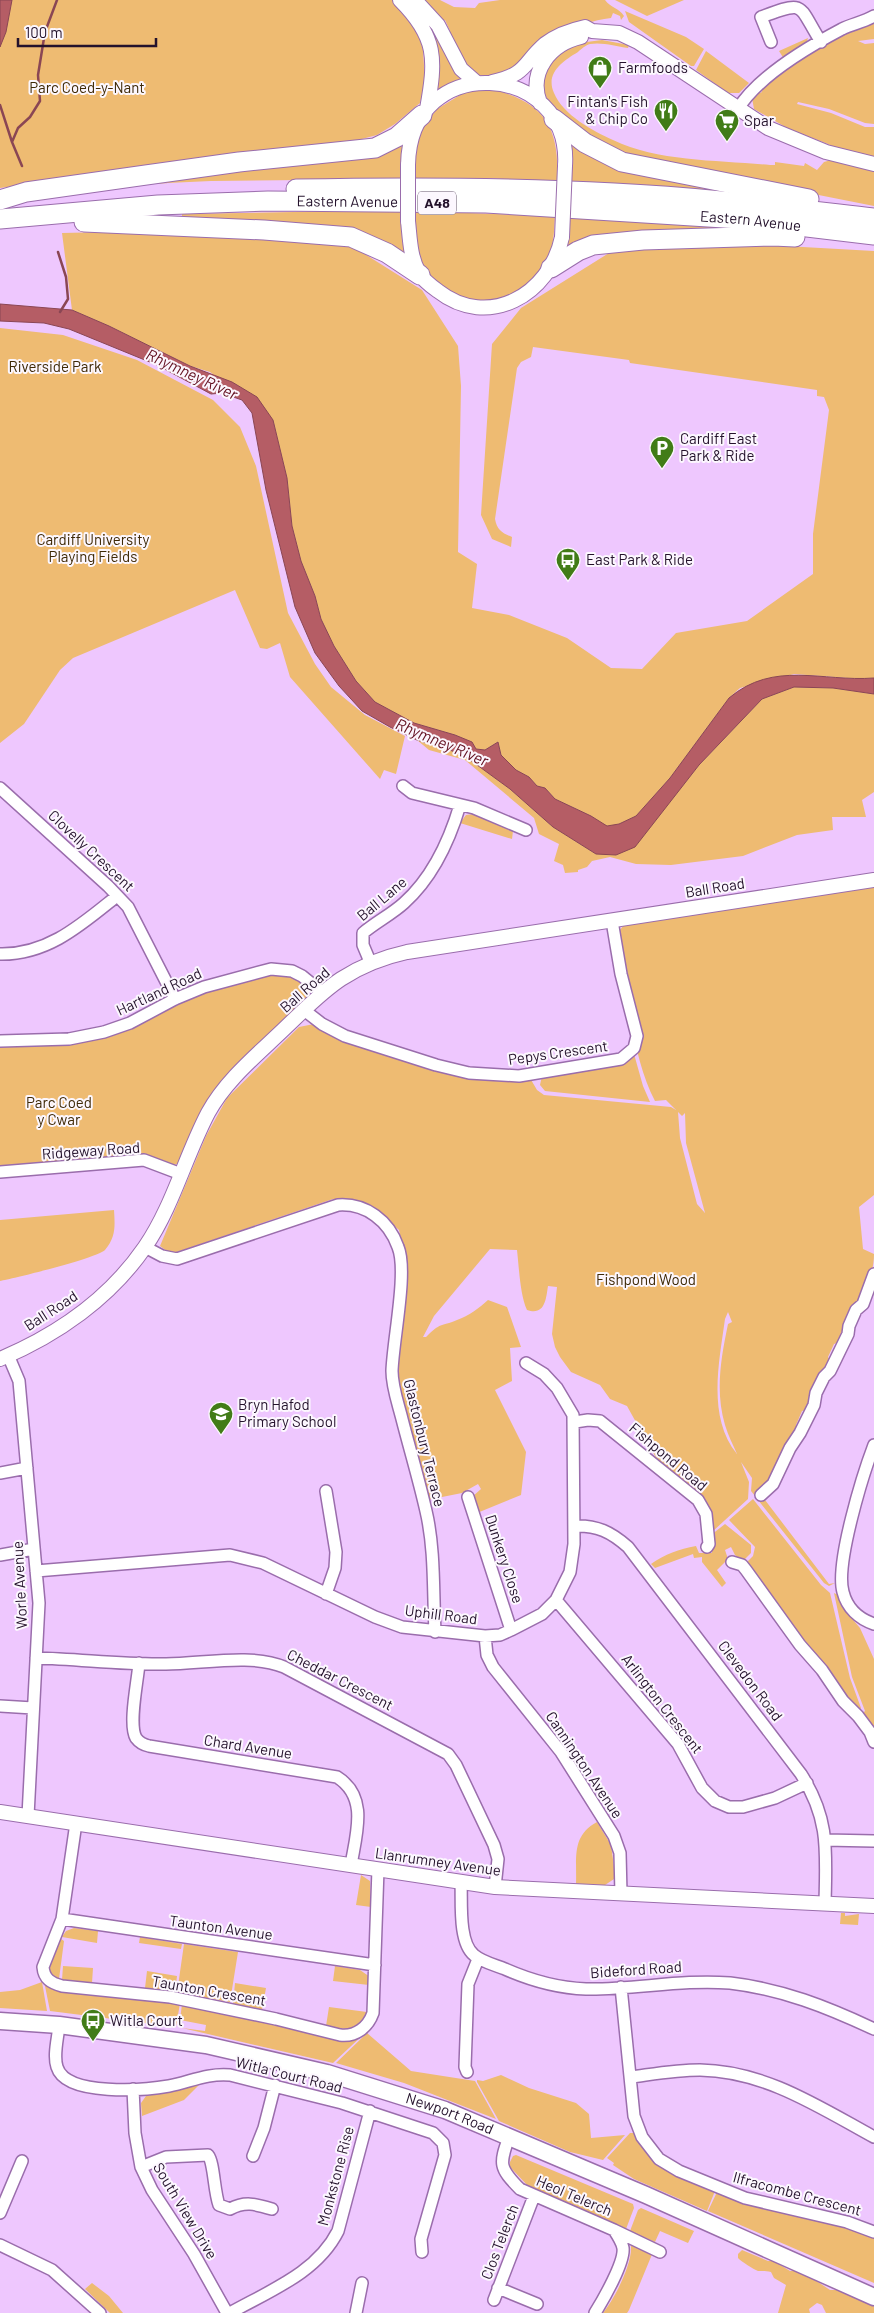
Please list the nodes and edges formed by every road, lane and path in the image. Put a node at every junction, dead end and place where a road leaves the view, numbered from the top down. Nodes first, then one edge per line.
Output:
1 (400, 0) edge
2 (415, 0) edge
3 (874, 16) edge
4 (592, 31) junction
5 (771, 42) dead end
6 (821, 42) junction
7 (492, 82) junction
8 (478, 83) junction
9 (540, 103) junction
10 (738, 109) junction
11 (425, 112) junction
12 (554, 119) junction
13 (874, 164) edge
14 (0, 200) edge
15 (0, 207) edge
16 (874, 218) edge
17 (0, 219) edge
18 (874, 235) edge
19 (552, 268) junction
20 (420, 275) junction
21 (403, 786) dead end
22 (0, 788) edge
23 (460, 805) junction
24 (526, 830) dead end
25 (874, 880) edge
26 (117, 896) junction
27 (612, 921) junction
28 (0, 954) edge
29 (371, 964) junction
30 (323, 993) junction
31 (175, 999) junction
32 (304, 1010) junction
33 (0, 1041) edge
34 (0, 1172) edge
35 (181, 1174) junction
36 (145, 1247) junction
37 (874, 1274) edge
38 (4, 1357) edge
39 (526, 1363) dead end
40 (575, 1422) junction
41 (874, 1445) edge
42 (27, 1468) junction
43 (0, 1473) edge
44 (326, 1491) dead end
45 (761, 1495) dead end
46 (468, 1497) dead end
47 (574, 1526) junction
48 (707, 1547) dead end
49 (34, 1549) junction
50 (0, 1555) edge
51 (732, 1562) dead end
52 (36, 1570) junction
53 (326, 1594) junction
54 (556, 1600) junction
55 (874, 1624) edge
56 (511, 1630) junction
57 (435, 1632) junction
58 (485, 1636) junction
59 (36, 1658) junction
60 (140, 1664) junction
61 (0, 1706) edge
62 (33, 1708) junction
63 (874, 1742) edge
64 (807, 1783) junction
65 (0, 1812) edge
66 (28, 1816) junction
67 (76, 1823) junction
68 (825, 1840) junction
69 (874, 1841) edge
70 (351, 1865) junction
71 (378, 1869) junction
72 (461, 1882) junction
73 (495, 1887) junction
74 (621, 1894) junction
75 (825, 1904) junction
76 (874, 1906) edge
77 (62, 1919) junction
78 (478, 1958) junction
79 (376, 1966) junction
80 (621, 1987) junction
81 (0, 2021) edge
82 (59, 2025) junction
83 (874, 2029) edge
84 (468, 2072) dead end
85 (630, 2076) junction
86 (274, 2085) junction
87 (133, 2089) junction
88 (370, 2111) junction
89 (874, 2137) edge
90 (509, 2138) junction
91 (253, 2156) dead end
92 (22, 2161) dead end
93 (141, 2167) junction
94 (534, 2196) junction
95 (272, 2209) dead end
96 (0, 2213) edge
97 (614, 2230) junction
98 (874, 2232) edge
99 (0, 2245) edge
100 (422, 2252) dead end
101 (660, 2252) dead end
102 (362, 2283) dead end
103 (498, 2288) junction
104 (874, 2297) edge
105 (494, 2300) dead end
106 (537, 2304) dead end
107 (100, 2313) edge
108 (228, 2313) edge
109 (356, 2313) edge
110 (595, 2313) edge

1 - 11 street
2 - 8 street
3 - 6 street
4 - 7 street
4 - 9 street
4 - 10 street
5 - 6 street
6 - 10 street
7 - 8 street
7 - 9 street
8 - 11 street
9 - 12 street
10 - 13 street
11 - 14 highway
11 - 20 street, bridge
12 - 16 highway
12 - 19 street, bridge
15 - 16 highway, Eastern Avenue / A48
17 - 18 highway, Eastern Avenue / A48
17 - 20 highway
18 - 19 highway
19 - 20 street
21 - 23 street
22 - 26 street, Clovelly Crescent
23 - 24 street
23 - 29 street, Ball Lane
25 - 27 street, Ball Road
26 - 28 street
26 - 31 street, Clovelly Crescent
27 - 29 street, Ball Road
27 - 32 street, Pepys Crescent
29 - 30 street, Ball Road
30 - 31 street, Hartland Road
30 - 32 street, Ball Road
31 - 33 street, Hartland Road
32 - 35 street, Ball Road
34 - 35 street, Ridgeway Road
35 - 36 street, Ball Road
36 - 38 street, Ball Road
36 - 57 street, Glastonbury Terrace
37 - 45 street
38 - 42 street, Worle Avenue
39 - 40 street, Uphill Road
40 - 47 street, Uphill Road
40 - 48 street, Fishpond Road
41 - 55 street
42 - 43 street
42 - 49 street, Worle Avenue
44 - 53 street
46 - 56 street, Dunkery Close
47 - 54 street, Uphill Road
47 - 64 street, Clevedon Road
49 - 50 street
49 - 52 street, Worle Avenue
51 - 63 street
52 - 53 street, Uphill Road
52 - 59 street, Worle Avenue
53 - 57 street, Uphill Road
54 - 56 street, Uphill Road
54 - 64 street, Arlington Crescent
56 - 58 street, Uphill Road
57 - 58 street, Uphill Road
58 - 74 street, Cannington Avenue
59 - 60 street, Cheddar Crescent
59 - 62 street, Worle Avenue
60 - 70 street, Chard Avenue
60 - 73 street, Cheddar Crescent
61 - 62 street
62 - 66 street, Worle Avenue
64 - 68 street, Clevedon Road
65 - 66 street, Llanrumney Avenue
66 - 67 street, Llanrumney Avenue
67 - 70 street, Llanrumney Avenue
67 - 77 street, Taunton Crescent
68 - 69 street
68 - 75 street, Clevedon Road
70 - 71 street, Llanrumney Avenue
71 - 72 street, Llanrumney Avenue
71 - 79 street, Taunton Crescent
72 - 73 street, Llanrumney Avenue
72 - 78 street
73 - 74 street, Llanrumney Avenue
74 - 75 street, Llanrumney Avenue
75 - 76 street, Llanrumney Avenue
77 - 79 street, Taunton Avenue
77 - 79 street, Taunton Crescent
78 - 80 street, Bideford Road
78 - 84 street
80 - 83 street, Bideford Road
80 - 85 street, Ilfracombe Crescent
81 - 82 main road, Newport Road
82 - 87 street, Witla Court Road
82 - 90 main road, Newport Road
85 - 89 street
85 - 98 street, Ilfracombe Crescent
86 - 87 street, Witla Court Road
86 - 88 street, Witla Court Road
86 - 91 street
87 - 93 street, South View Drive
88 - 100 street, Witla Court Road
88 - 108 street, Monkstone Rise
90 - 94 street, Heol Telerch
90 - 104 main road, Newport Road
92 - 96 street
93 - 95 street
93 - 108 street, South View Drive
94 - 97 street, Heol Telerch
94 - 103 street, Clos Telerch
97 - 101 street
97 - 110 street, Heol Telerch
99 - 107 street
102 - 109 street
103 - 105 street, Clos Telerch
103 - 106 street

